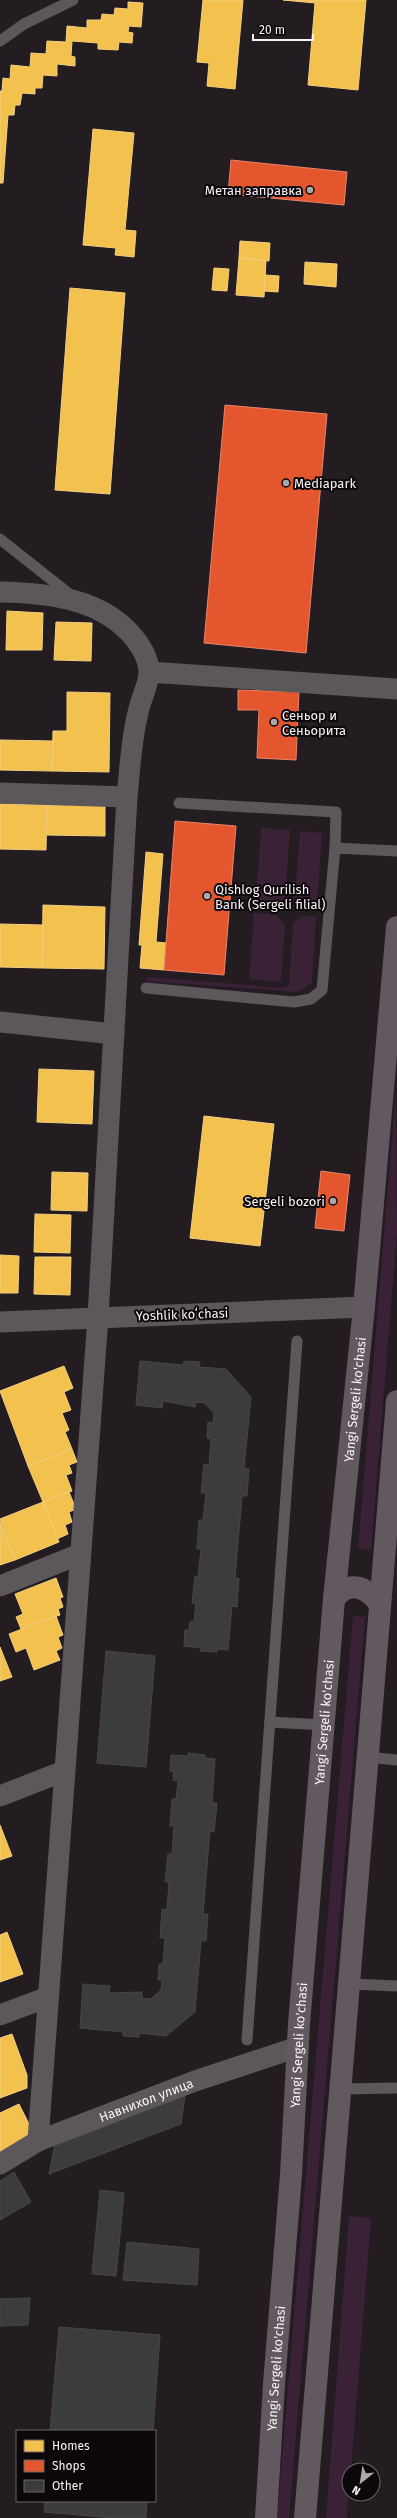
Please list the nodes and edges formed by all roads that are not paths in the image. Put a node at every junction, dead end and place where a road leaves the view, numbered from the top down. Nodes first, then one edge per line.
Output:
1 (73, 0) edge
2 (0, 41) edge
3 (0, 539) edge
4 (0, 592) edge
5 (77, 600) junction
6 (149, 672) junction
7 (397, 689) edge
8 (0, 793) edge
9 (127, 797) junction
10 (179, 803) dead end
11 (336, 848) junction
12 (397, 851) edge
13 (397, 927) edge
14 (146, 988) dead end
15 (0, 1022) edge
16 (114, 1034) junction
17 (364, 1306) junction
18 (98, 1317) junction
19 (0, 1322) edge
20 (297, 1342) dead end
21 (397, 1401) edge
22 (80, 1554) junction
23 (0, 1586) edge
24 (334, 1599) junction
25 (380, 1604) junction
26 (270, 1722) junction
27 (324, 1725) junction
28 (368, 1757) junction
29 (397, 1760) edge
30 (64, 1771) junction
31 (0, 1796) edge
32 (350, 1984) junction
33 (397, 1986) edge
34 (48, 1997) junction
35 (0, 2015) edge
36 (247, 2040) dead end
37 (298, 2047) junction
38 (397, 2088) edge
39 (341, 2090) junction
40 (38, 2141) junction
41 (0, 2164) edge
42 (266, 2518) edge
43 (305, 2518) edge

1 - 2 lane
3 - 5 lane
4 - 5 street
5 - 6 street
6 - 7 street
6 - 9 street
8 - 9 street
9 - 16 street
10 - 11 lane
11 - 12 lane
11 - 14 lane
13 - 17 main road, Yangi Sergeli ko'chasi
15 - 16 street
16 - 18 street
17 - 18 street, Yoshlik koʻchasi
17 - 24 main road, Yangi Sergeli ko'chasi
18 - 19 street, Yoshlik koʻchasi
18 - 22 street
20 - 26 lane
21 - 25 main road
22 - 23 street
22 - 30 street
24 - 25 main road
24 - 27 main road, Yangi Sergeli ko'chasi
25 - 28 main road
26 - 27 lane
26 - 36 lane
27 - 37 main road, Yangi Sergeli ko'chasi
28 - 29 lane
28 - 32 main road
30 - 31 street
30 - 34 street
32 - 33 lane
32 - 39 main road
34 - 35 street
34 - 40 street
37 - 40 street, Навнихол улица
37 - 42 main road, Yangi Sergeli ko'chasi
38 - 39 lane
39 - 43 main road
40 - 41 street, Навнихол улица

